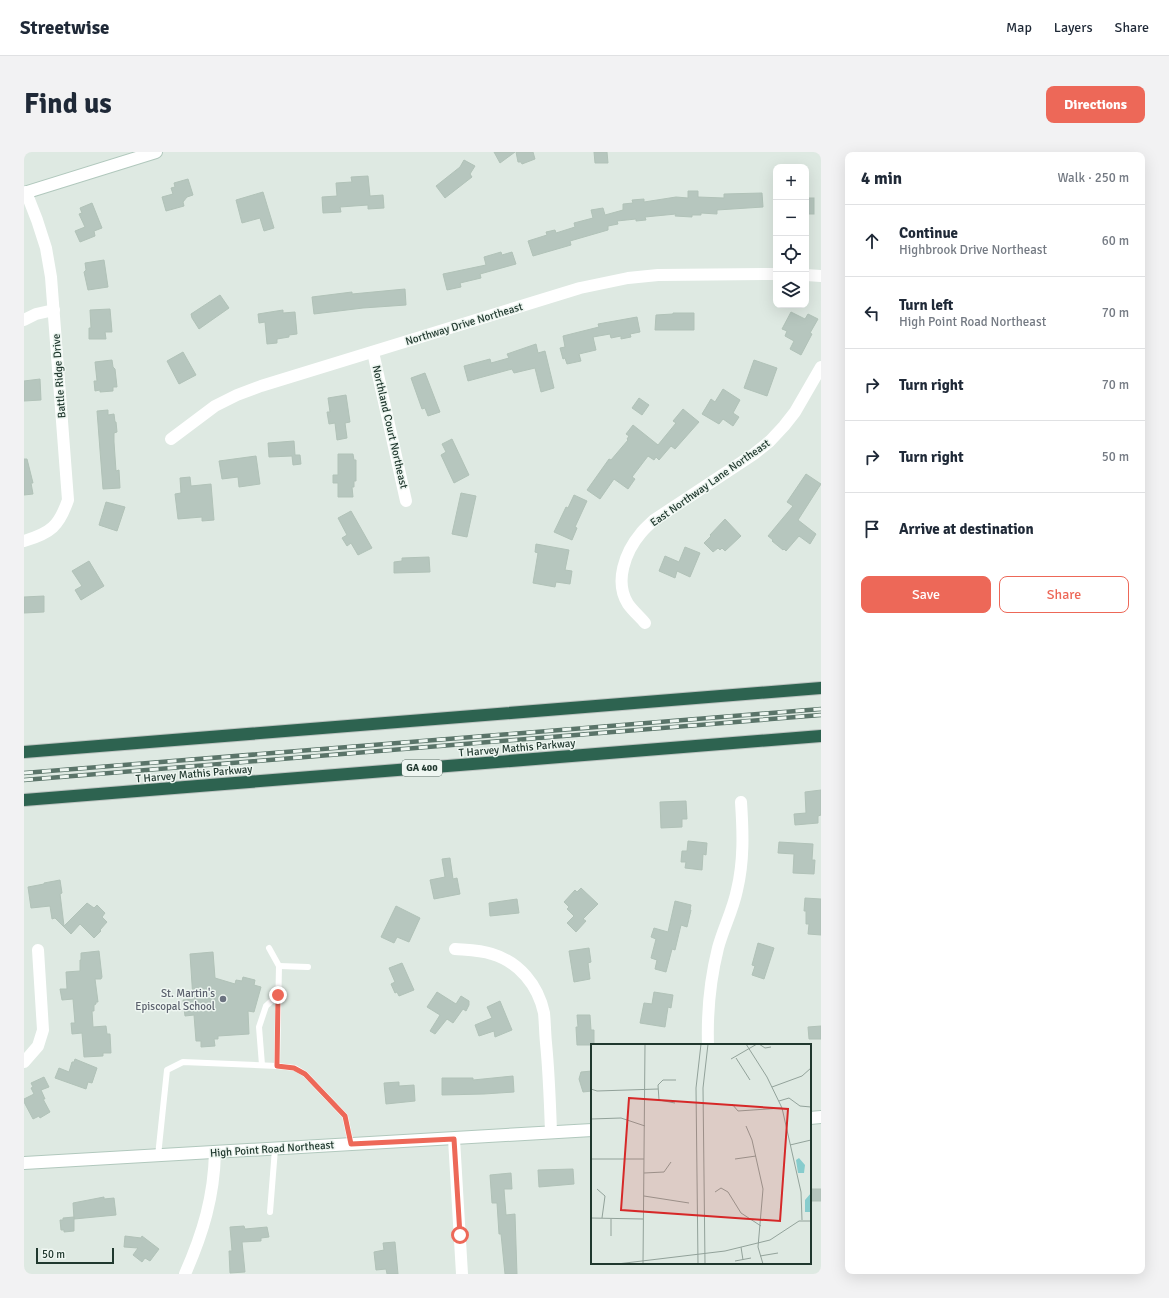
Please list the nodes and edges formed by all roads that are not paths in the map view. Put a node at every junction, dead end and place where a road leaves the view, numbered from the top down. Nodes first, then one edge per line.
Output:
1 (156, 152) edge
2 (25, 192) edge
3 (773, 274) edge
4 (809, 275) edge
5 (821, 276) edge
6 (54, 310) junction
7 (24, 320) edge
8 (373, 352) junction
9 (821, 367) edge
10 (171, 439) dead end
11 (406, 501) dead end
12 (24, 541) edge
13 (645, 623) dead end
14 (821, 688) edge
15 (821, 736) edge
16 (24, 752) edge
17 (24, 800) edge
18 (741, 802) dead end
19 (269, 948) dead end
20 (455, 949) dead end
21 (38, 950) dead end
22 (279, 966) junction
23 (308, 967) dead end
24 (278, 995) junction
25 (708, 1044) edge
26 (24, 1062) edge
27 (262, 1065) junction
28 (277, 1066) junction
29 (821, 1117) edge
30 (811, 1118) edge
31 (591, 1130) edge
32 (551, 1132) junction
33 (454, 1139) junction
34 (351, 1144) junction
35 (275, 1149) junction
36 (215, 1152) junction
37 (158, 1156) junction
38 (24, 1163) edge
39 (270, 1212) dead end
40 (186, 1274) edge
41 (462, 1274) edge

1 - 2 street
2 - 6 street, Battle Ridge Drive
3 - 8 street, Northway Drive Northeast
4 - 5 street
6 - 7 street
6 - 12 street, Battle Ridge Drive
8 - 10 street, Northway Drive Northeast
8 - 11 street, Northland Court Northeast
9 - 13 street, East Northway Lane Northeast
14 - 16 highway
15 - 17 highway, T Harvey Mathis Parkway / GA 400
18 - 25 street
19 - 22 lane
20 - 32 street
21 - 26 street
22 - 23 lane
22 - 24 lane
24 - 27 lane
24 - 28 lane
27 - 28 lane
27 - 37 lane
28 - 34 lane
29 - 30 street
31 - 32 street, High Point Road Northeast
32 - 33 street, High Point Road Northeast
33 - 34 street, High Point Road Northeast
33 - 41 street
34 - 35 street, High Point Road Northeast
35 - 36 street, High Point Road Northeast
35 - 39 lane
36 - 37 street, High Point Road Northeast
36 - 40 street
37 - 38 street, High Point Road Northeast

